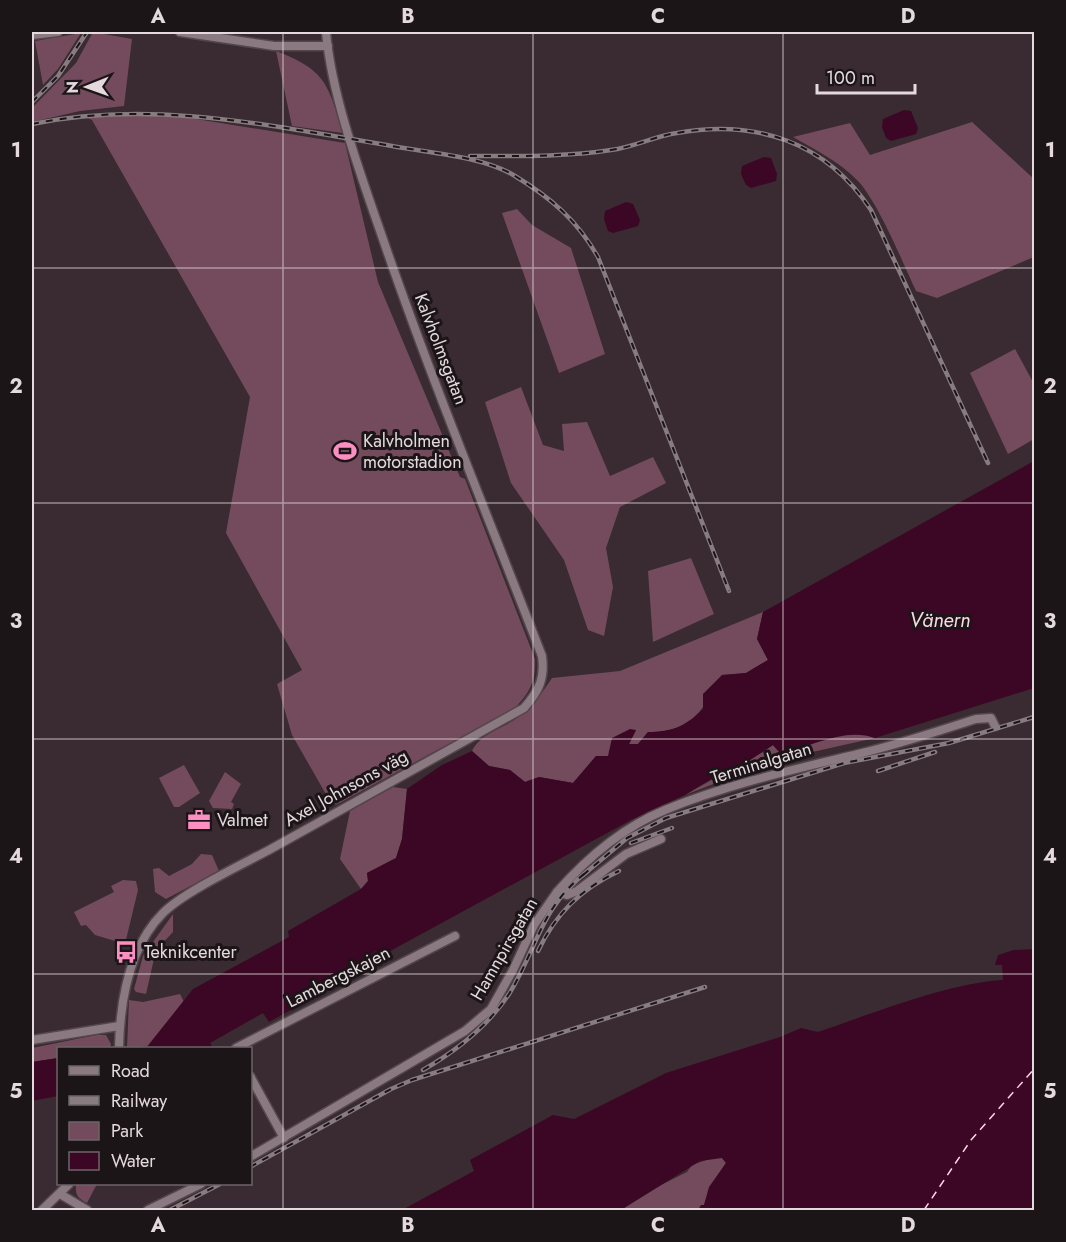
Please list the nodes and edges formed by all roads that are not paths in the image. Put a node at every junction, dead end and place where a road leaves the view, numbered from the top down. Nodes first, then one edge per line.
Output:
1 (58, 32) edge
2 (180, 32) edge
3 (327, 32) edge
4 (32, 35) edge
5 (328, 46) junction
6 (544, 673) joint
7 (995, 726) dead end
8 (662, 839) dead end
9 (557, 892) junction
10 (455, 936) dead end
11 (119, 1026) junction
12 (32, 1040) edge
13 (119, 1047) edge
14 (238, 1047) edge
15 (252, 1080) edge
16 (284, 1138) junction
17 (252, 1156) edge
18 (68, 1185) edge
19 (199, 1185) edge
20 (60, 1194) junction
21 (42, 1210) edge
22 (87, 1210) edge
23 (148, 1210) edge

1 - 4 street
2 - 5 street
3 - 5 street, Kalvholmsgatan
5 - 6 street, Kalvholmsgatan
6 - 11 street, Axel Johnsons väg
7 - 9 street, Terminalgatan
8 - 9 street, Hamnpirsgatan
9 - 16 street, Hamnpirsgatan
10 - 14 street, Lambergskajen
11 - 12 street
11 - 13 street, Axel Johnsons väg
15 - 16 street
16 - 17 street, Hamnpirsgatan
18 - 20 street
19 - 23 street
20 - 21 street
20 - 22 street

